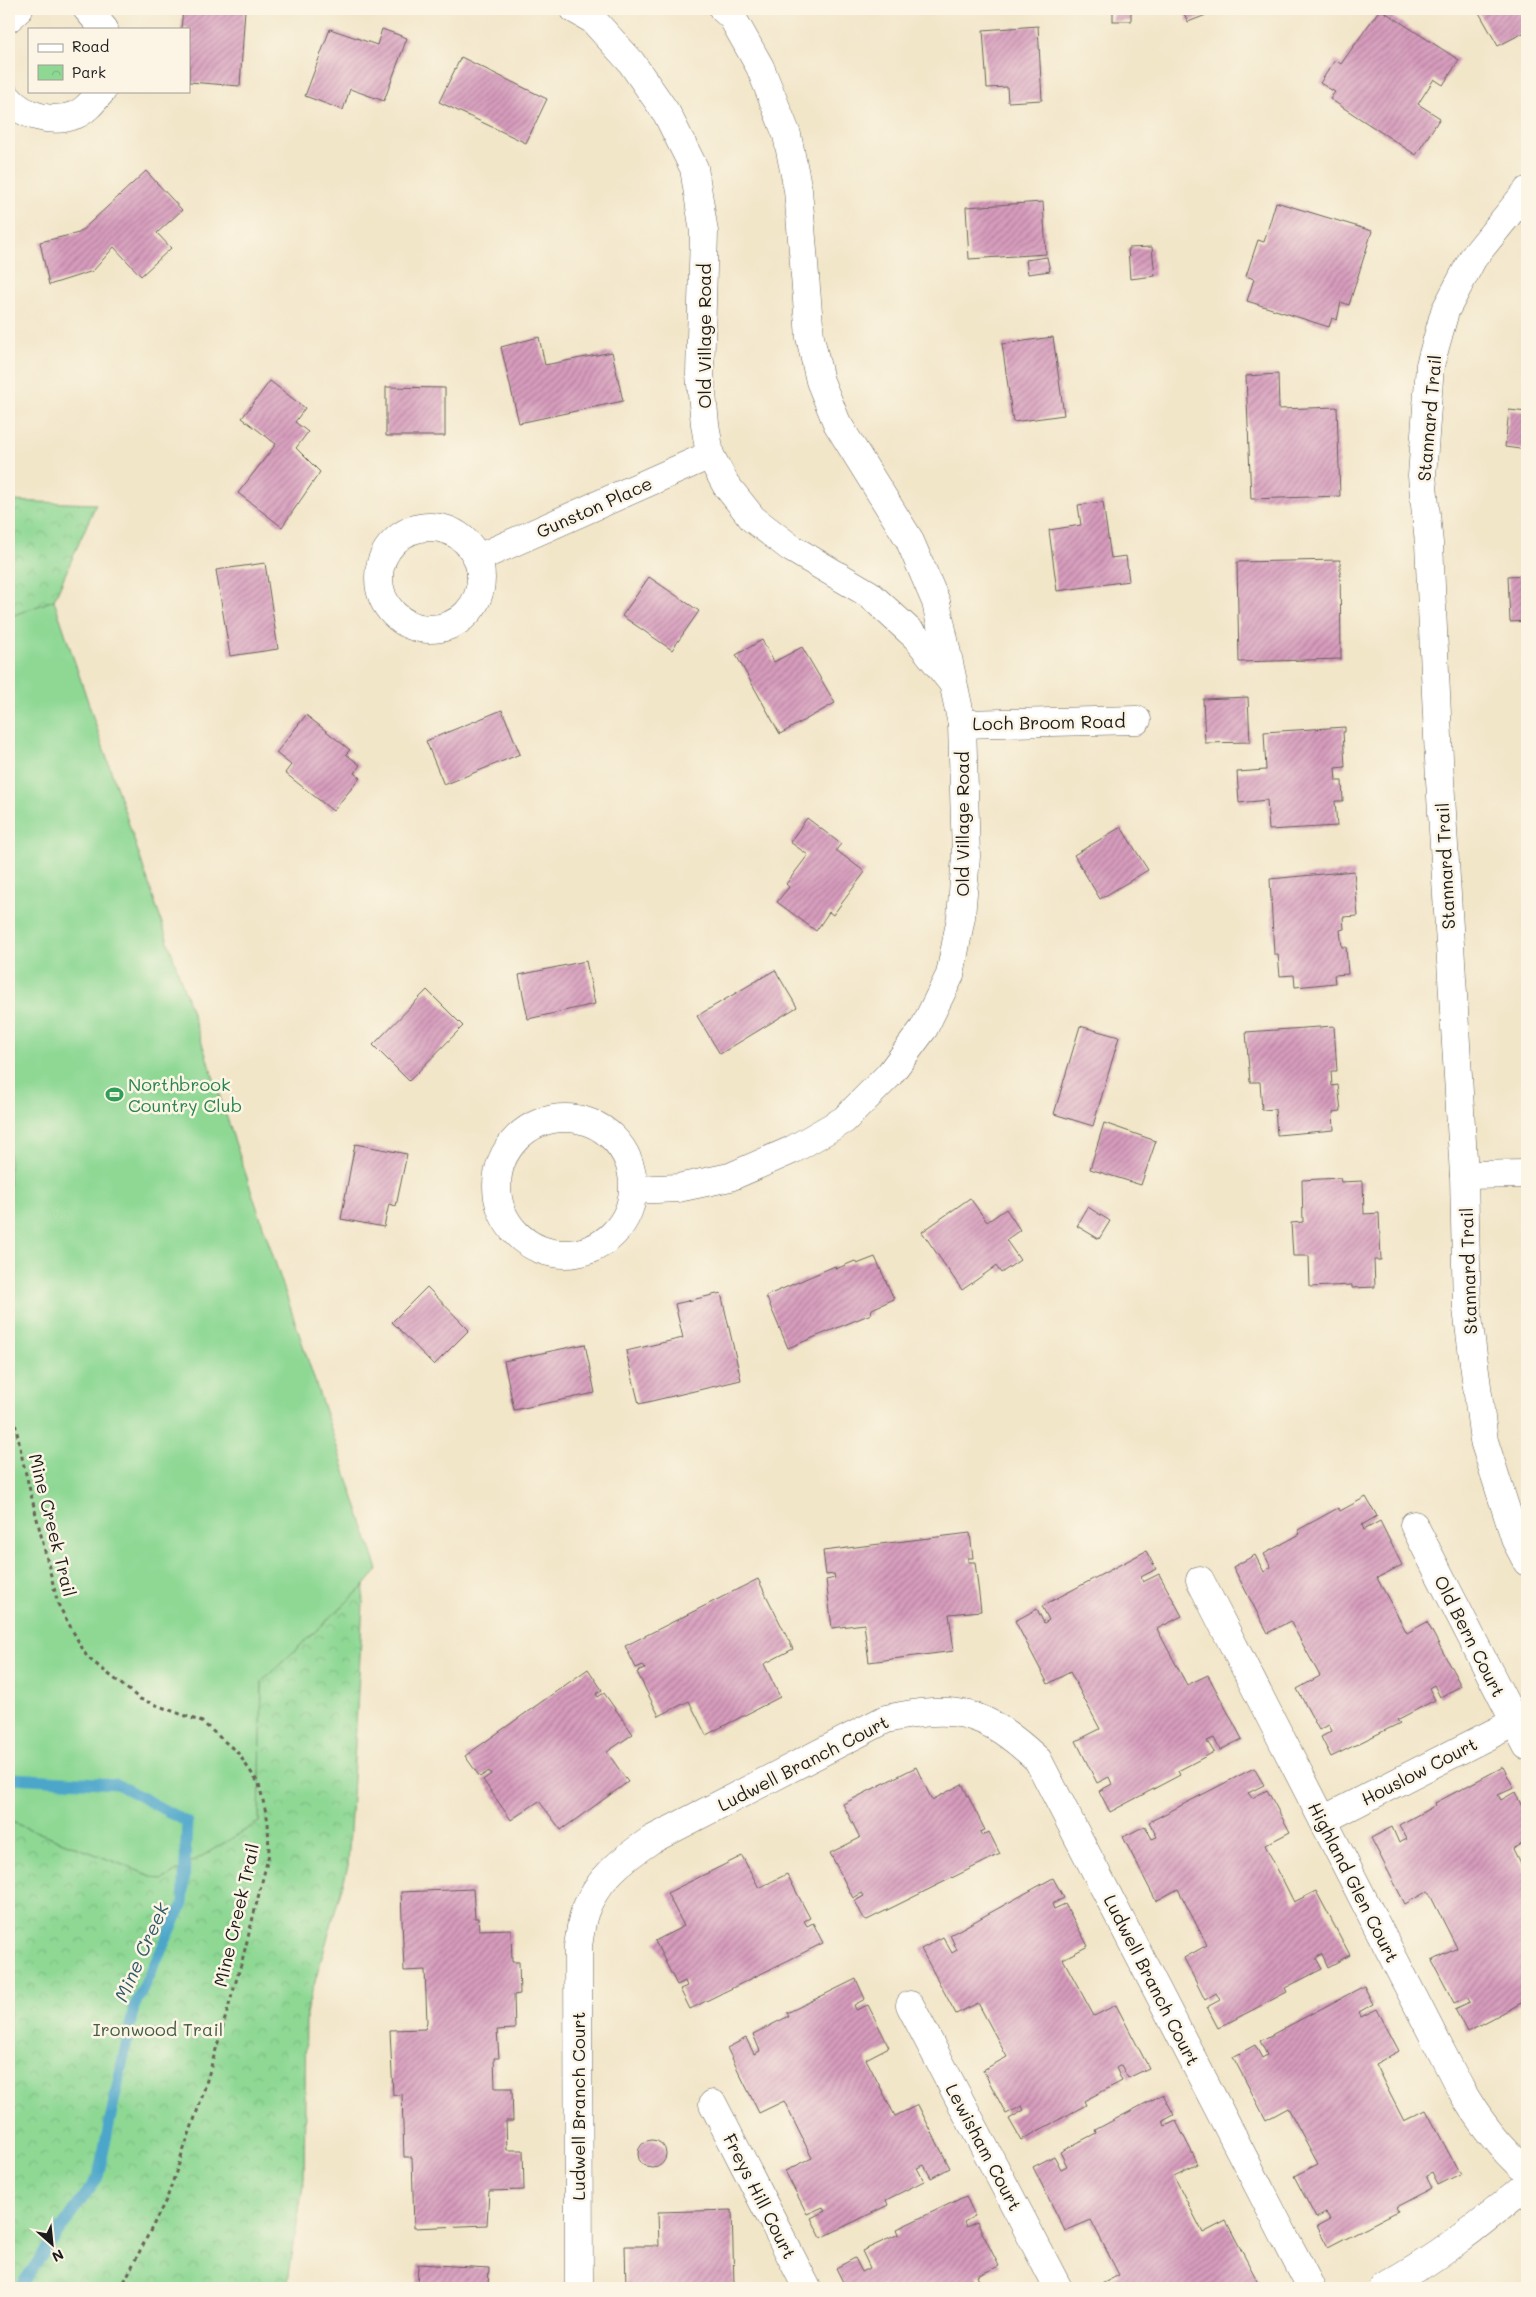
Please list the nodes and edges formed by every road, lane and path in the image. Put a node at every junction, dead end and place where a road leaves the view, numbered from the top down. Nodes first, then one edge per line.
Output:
1 (19, 9) edge
2 (87, 9) edge
3 (724, 9) edge
4 (588, 13) edge
5 (9, 18) edge
6 (103, 28) edge
7 (101, 92) edge
8 (9, 100) edge
9 (1527, 191) edge
10 (710, 455) junction
11 (478, 558) dead end
12 (955, 686) junction
13 (1137, 720) dead end
14 (962, 724) junction
15 (1527, 1174) edge
16 (1464, 1175) junction
17 (634, 1190) junction
18 (9, 1393) edge
19 (1414, 1526) dead end
20 (1527, 1562) edge
21 (1200, 1580) dead end
22 (1514, 1722) junction
23 (1527, 1746) edge
24 (1322, 1820) junction
25 (910, 2005) dead end
26 (712, 2104) dead end
27 (1527, 2172) edge
28 (1527, 2185) edge
29 (1417, 2280) edge
30 (121, 2288) edge
31 (579, 2288) edge
32 (807, 2288) edge
33 (1058, 2288) edge
34 (1311, 2288) edge
35 (1383, 2288) edge

1 - 5 street
2 - 6 street
3 - 12 street, Old Village Road
4 - 10 street, Old Village Road
7 - 8 street
9 - 16 street, Stannard Trail
10 - 11 street, Gunston Place
10 - 12 street, Old Village Road
12 - 14 street, Old Village Road
13 - 14 street, Loch Broom Road
14 - 17 street, Old Village Road
15 - 16 street
16 - 20 street, Stannard Trail
17 - 17 street
18 - 30 path, Mine Creek Trail
19 - 22 street, Old Bern Court
21 - 24 street, Highland Glen Court
22 - 23 street, Old Bern Court
22 - 24 street, Houslow Court
24 - 27 street, Highland Glen Court
25 - 33 street, Lewisham Court
26 - 32 street, Freys Hill Court
28 - 29 street
29 - 35 street
31 - 34 street, Ludwell Branch Court

